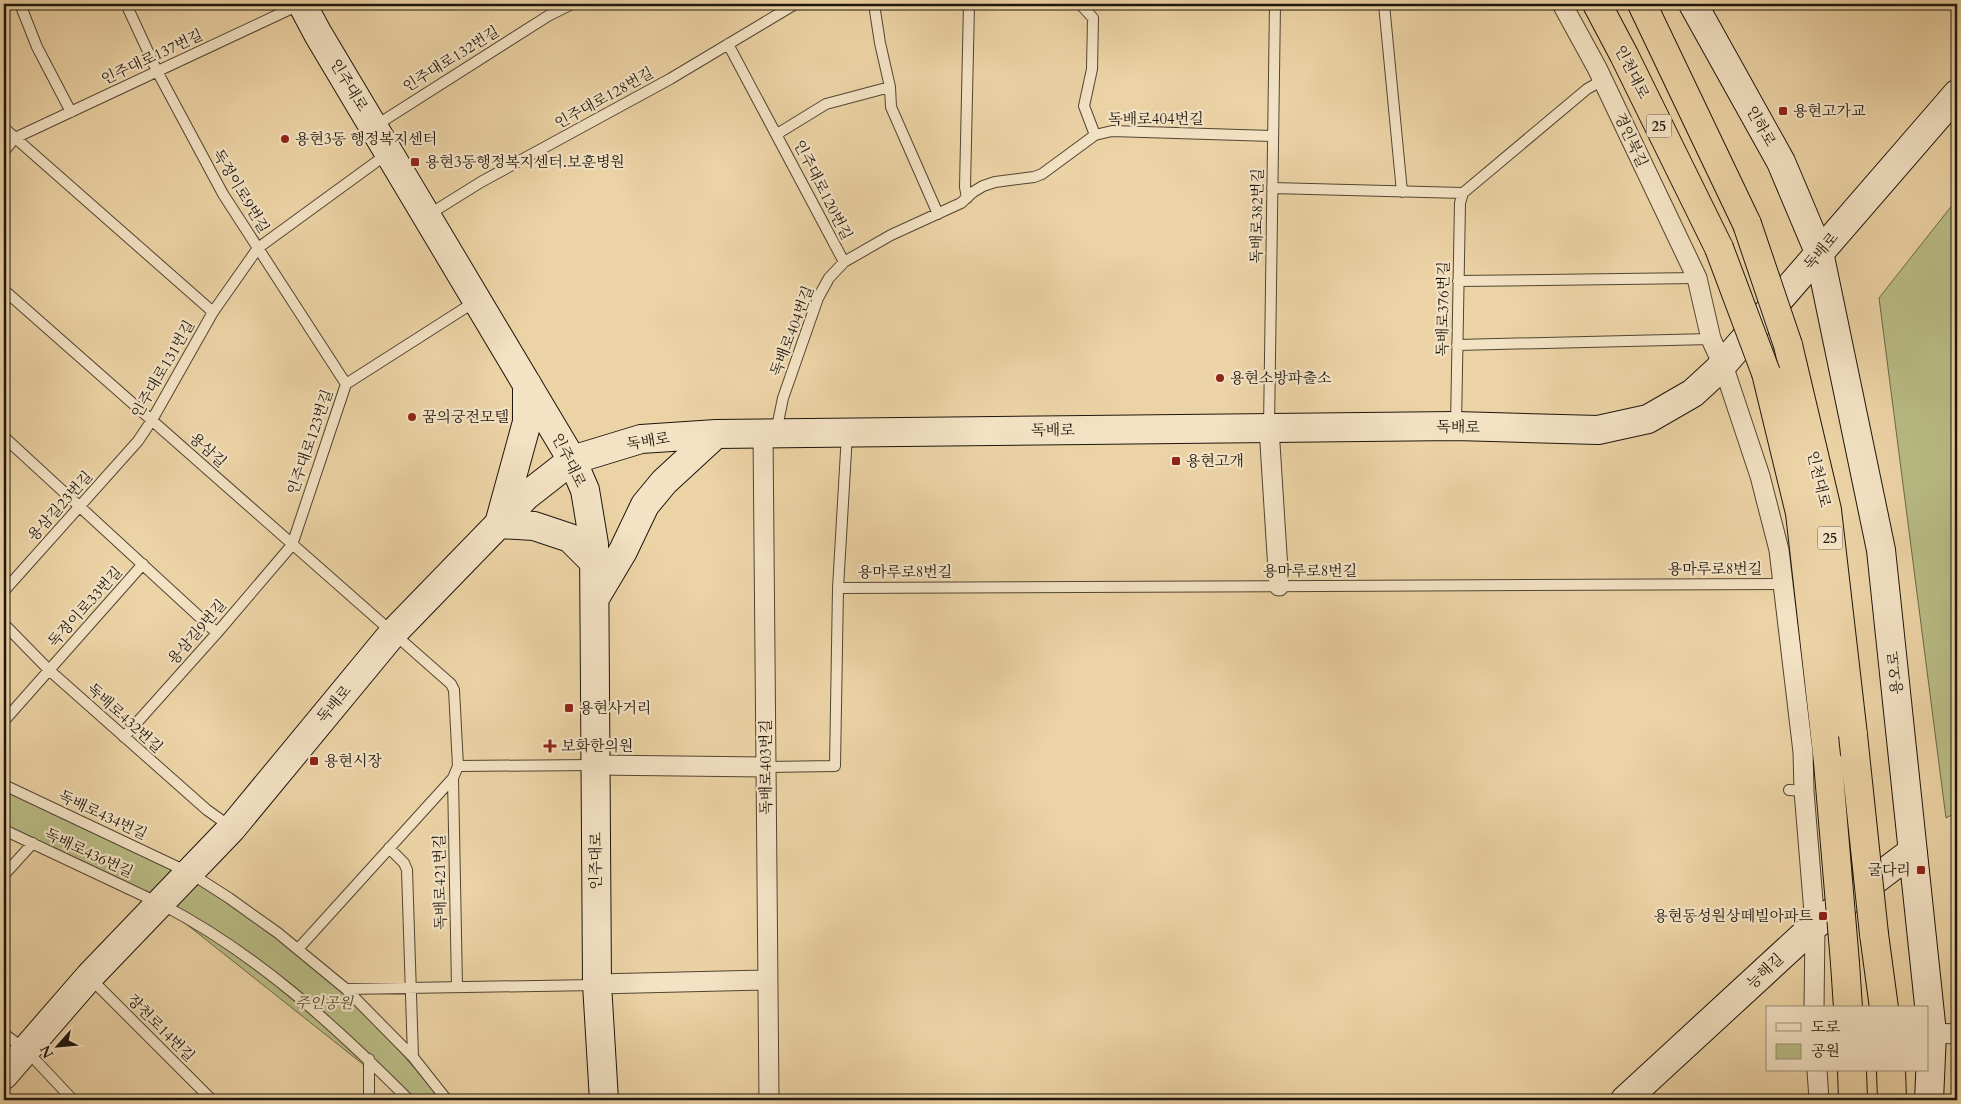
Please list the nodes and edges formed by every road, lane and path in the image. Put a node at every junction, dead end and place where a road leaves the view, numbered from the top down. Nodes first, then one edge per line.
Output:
1 (20, 4) edge
2 (126, 4) edge
3 (302, 4) edge
4 (572, 4) edge
5 (792, 4) edge
6 (874, 4) edge
7 (969, 4) edge
8 (1080, 4) edge
9 (1275, 4) edge
10 (1384, 4) edge
11 (1562, 4) edge
12 (1597, 4) edge
13 (1642, 4) edge
14 (1693, 4) edge
15 (728, 44) junction
16 (157, 71) junction
17 (1603, 80) junction
18 (890, 87) junction
19 (1957, 94) edge
20 (71, 112) junction
21 (374, 126) junction
22 (4, 128) edge
23 (777, 134) junction
24 (1095, 135) junction
25 (1273, 136) junction
26 (15, 138) junction
27 (4, 151) edge
28 (389, 152) junction
29 (1272, 188) junction
30 (1402, 192) junction
31 (1464, 193) junction
32 (967, 198) junction
33 (938, 214) junction
34 (427, 216) junction
35 (258, 248) junction
36 (1819, 252) junction
37 (844, 262) junction
38 (1697, 278) junction
39 (1458, 281) junction
40 (4, 290) edge
41 (478, 300) junction
42 (213, 312) junction
43 (1711, 339) junction
44 (1457, 345) junction
45 (1723, 365) junction
46 (527, 382) junction
47 (346, 384) junction
48 (152, 420) junction
49 (1456, 426) junction
50 (1269, 428) junction
51 (847, 431) junction
52 (769, 433) junction
53 (716, 434) junction
54 (4, 437) edge
55 (138, 441) joint
56 (572, 460) junction
57 (80, 506) junction
58 (499, 524) junction
59 (292, 545) junction
60 (594, 562) junction
61 (143, 564) junction
62 (1784, 584) junction
63 (1279, 586) junction
64 (838, 588) junction
65 (4, 591) edge
66 (594, 600) junction
67 (4, 624) edge
68 (217, 633) junction
69 (392, 633) junction
70 (49, 670) junction
71 (4, 721) edge
72 (124, 737) junction
73 (595, 765) junction
74 (458, 766) junction
75 (766, 767) junction
76 (454, 778) junction
77 (4, 785) edge
78 (232, 828) junction
79 (4, 830) edge
80 (33, 843) junction
81 (389, 848) junction
82 (1914, 851) junction
83 (190, 873) junction
84 (4, 876) edge
85 (161, 904) junction
86 (1815, 925) junction
87 (298, 948) junction
88 (89, 978) junction
89 (768, 980) junction
90 (597, 984) junction
91 (457, 987) junction
92 (411, 988) junction
93 (346, 989) junction
94 (1814, 1006) edge
95 (1848, 1006) edge
96 (1884, 1006) edge
97 (1944, 1033) edge
98 (14, 1042) edge
99 (413, 1057) junction
100 (369, 1060) junction
101 (1817, 1072) edge
102 (1852, 1072) edge
103 (1891, 1072) edge
104 (4, 1075) edge
105 (73, 1100) edge
106 (212, 1100) edge
107 (369, 1100) edge
108 (409, 1100) edge
109 (447, 1100) edge
110 (604, 1100) edge
111 (769, 1100) edge
112 (1625, 1100) edge
113 (1819, 1100) edge
114 (1853, 1100) edge
115 (1892, 1100) edge
116 (1929, 1100) edge

1 - 20 lane
2 - 16 lane, 독정이로9번길
3 - 16 lane, 인주대로137번길
3 - 21 main road, 인주대로
4 - 21 lane, 인주대로132번길
5 - 15 lane, 인주대로128번길
6 - 18 lane
7 - 32 lane
8 - 24 lane
9 - 25 lane, 독배로382번길
10 - 30 lane
11 - 17 street, 경인북길
12 - 95 highway, 인천대로 / 25, bridge
13 - 96 highway, 인천대로 / 25, bridge
14 - 36 main road, 인하로
15 - 23 lane
15 - 34 lane, 인주대로128번길
16 - 20 lane, 인주대로137번길
16 - 35 lane, 독정이로9번길
17 - 31 lane
17 - 38 street, 경인북길
18 - 23 lane, 인주대로120번길
18 - 33 lane
19 - 36 main road, 독배로
20 - 26 lane, 인주대로137번길
21 - 28 main road, 인주대로
22 - 26 lane
23 - 37 lane, 인주대로120번길
24 - 25 lane, 독배로404번길
24 - 32 lane, 독배로404번길
25 - 29 lane, 독배로382번길
26 - 27 lane, 인주대로137번길
26 - 42 lane, 인주대로131번길
28 - 34 main road, 인주대로
28 - 35 lane, 인주대로131번길
29 - 30 lane
29 - 50 lane, 독배로382번길
30 - 31 lane
31 - 39 lane, 독배로376번길
32 - 33 lane, 독배로404번길
33 - 37 lane, 독배로404번길
34 - 41 main road, 인주대로
35 - 42 lane, 인주대로131번길
35 - 47 lane, 독정이로9번길
36 - 45 main road, 독배로
36 - 82 main road, 용오로
37 - 52 lane, 독배로404번길
38 - 39 lane
38 - 43 street, 경인북길
39 - 44 lane, 독배로376번길
40 - 48 lane, 용삼길
41 - 46 main road, 인주대로
41 - 47 lane, 인주대로123번길
42 - 48 lane, 인주대로131번길
43 - 44 lane
43 - 45 street, 경인북길
44 - 49 lane, 독배로376번길
45 - 49 main road, 독배로
45 - 62 street, 경인북길
46 - 56 main road, 인주대로
46 - 58 main road
47 - 59 lane, 인주대로123번길
48 - 55 lane, 인주대로131번길
48 - 59 lane, 용삼길
49 - 50 main road, 독배로
50 - 51 main road, 독배로
50 - 63 street
51 - 52 main road, 독배로
51 - 64 lane
52 - 53 main road, 독배로
52 - 75 street, 독배로403번길
53 - 56 main road, 독배로
53 - 66 main road
54 - 57 lane, 독정이로33번길
55 - 57 lane, 용삼길23번길
56 - 58 main road, 독배로
56 - 60 main road, 인주대로
57 - 61 lane, 독정이로33번길
57 - 65 lane, 용삼길23번길
58 - 60 main road
58 - 69 main road, 독배로
59 - 68 lane, 용삼길9번길
59 - 69 lane, 용삼길
60 - 66 main road, 인주대로
61 - 68 lane, 독정이로33번길
61 - 70 lane, 독정이로33번길
62 - 63 lane, 용마루로8번길
62 - 86 street, 경인북길
63 - 64 lane, 용마루로8번길
64 - 75 lane
66 - 73 main road, 인주대로
67 - 70 lane, 독배로432번길
68 - 72 lane, 용삼길9번길
69 - 74 lane, 독배로421번길
69 - 78 main road, 독배로
70 - 71 lane, 독정이로33번길
70 - 72 lane, 독배로432번길
72 - 78 lane, 독배로432번길
73 - 74 lane
73 - 75 street
73 - 90 main road, 인주대로
74 - 76 lane, 독배로421번길
75 - 89 street, 독배로403번길
76 - 81 lane, 독배로421번길
76 - 91 lane, 독배로421번길
77 - 83 lane, 독배로434번길
78 - 83 main road, 독배로
79 - 80 lane, 독배로436번길
80 - 84 lane
80 - 85 lane, 독배로436번길
81 - 87 lane
81 - 92 lane
82 - 86 main road, 능해길
82 - 97 main road, 용오로
83 - 85 main road, 독배로
83 - 87 lane
85 - 88 main road, 독배로
85 - 100 lane, 독배로436번길
86 - 94 street, 경인북길
86 - 112 main road, 능해길
87 - 93 lane
88 - 98 main road, 독배로
88 - 106 lane, 장천로14번길
89 - 90 street
89 - 111 street, 독배로403번길
90 - 91 lane
90 - 110 main road, 인주대로
91 - 92 lane
92 - 93 lane
92 - 99 lane
93 - 99 lane
97 - 116 main road, 용오로
98 - 104 main road, 독배로
98 - 105 lane
99 - 109 lane
100 - 107 lane
100 - 108 lane, 독배로436번길
101 - 113 street
102 - 114 highway
103 - 115 highway

